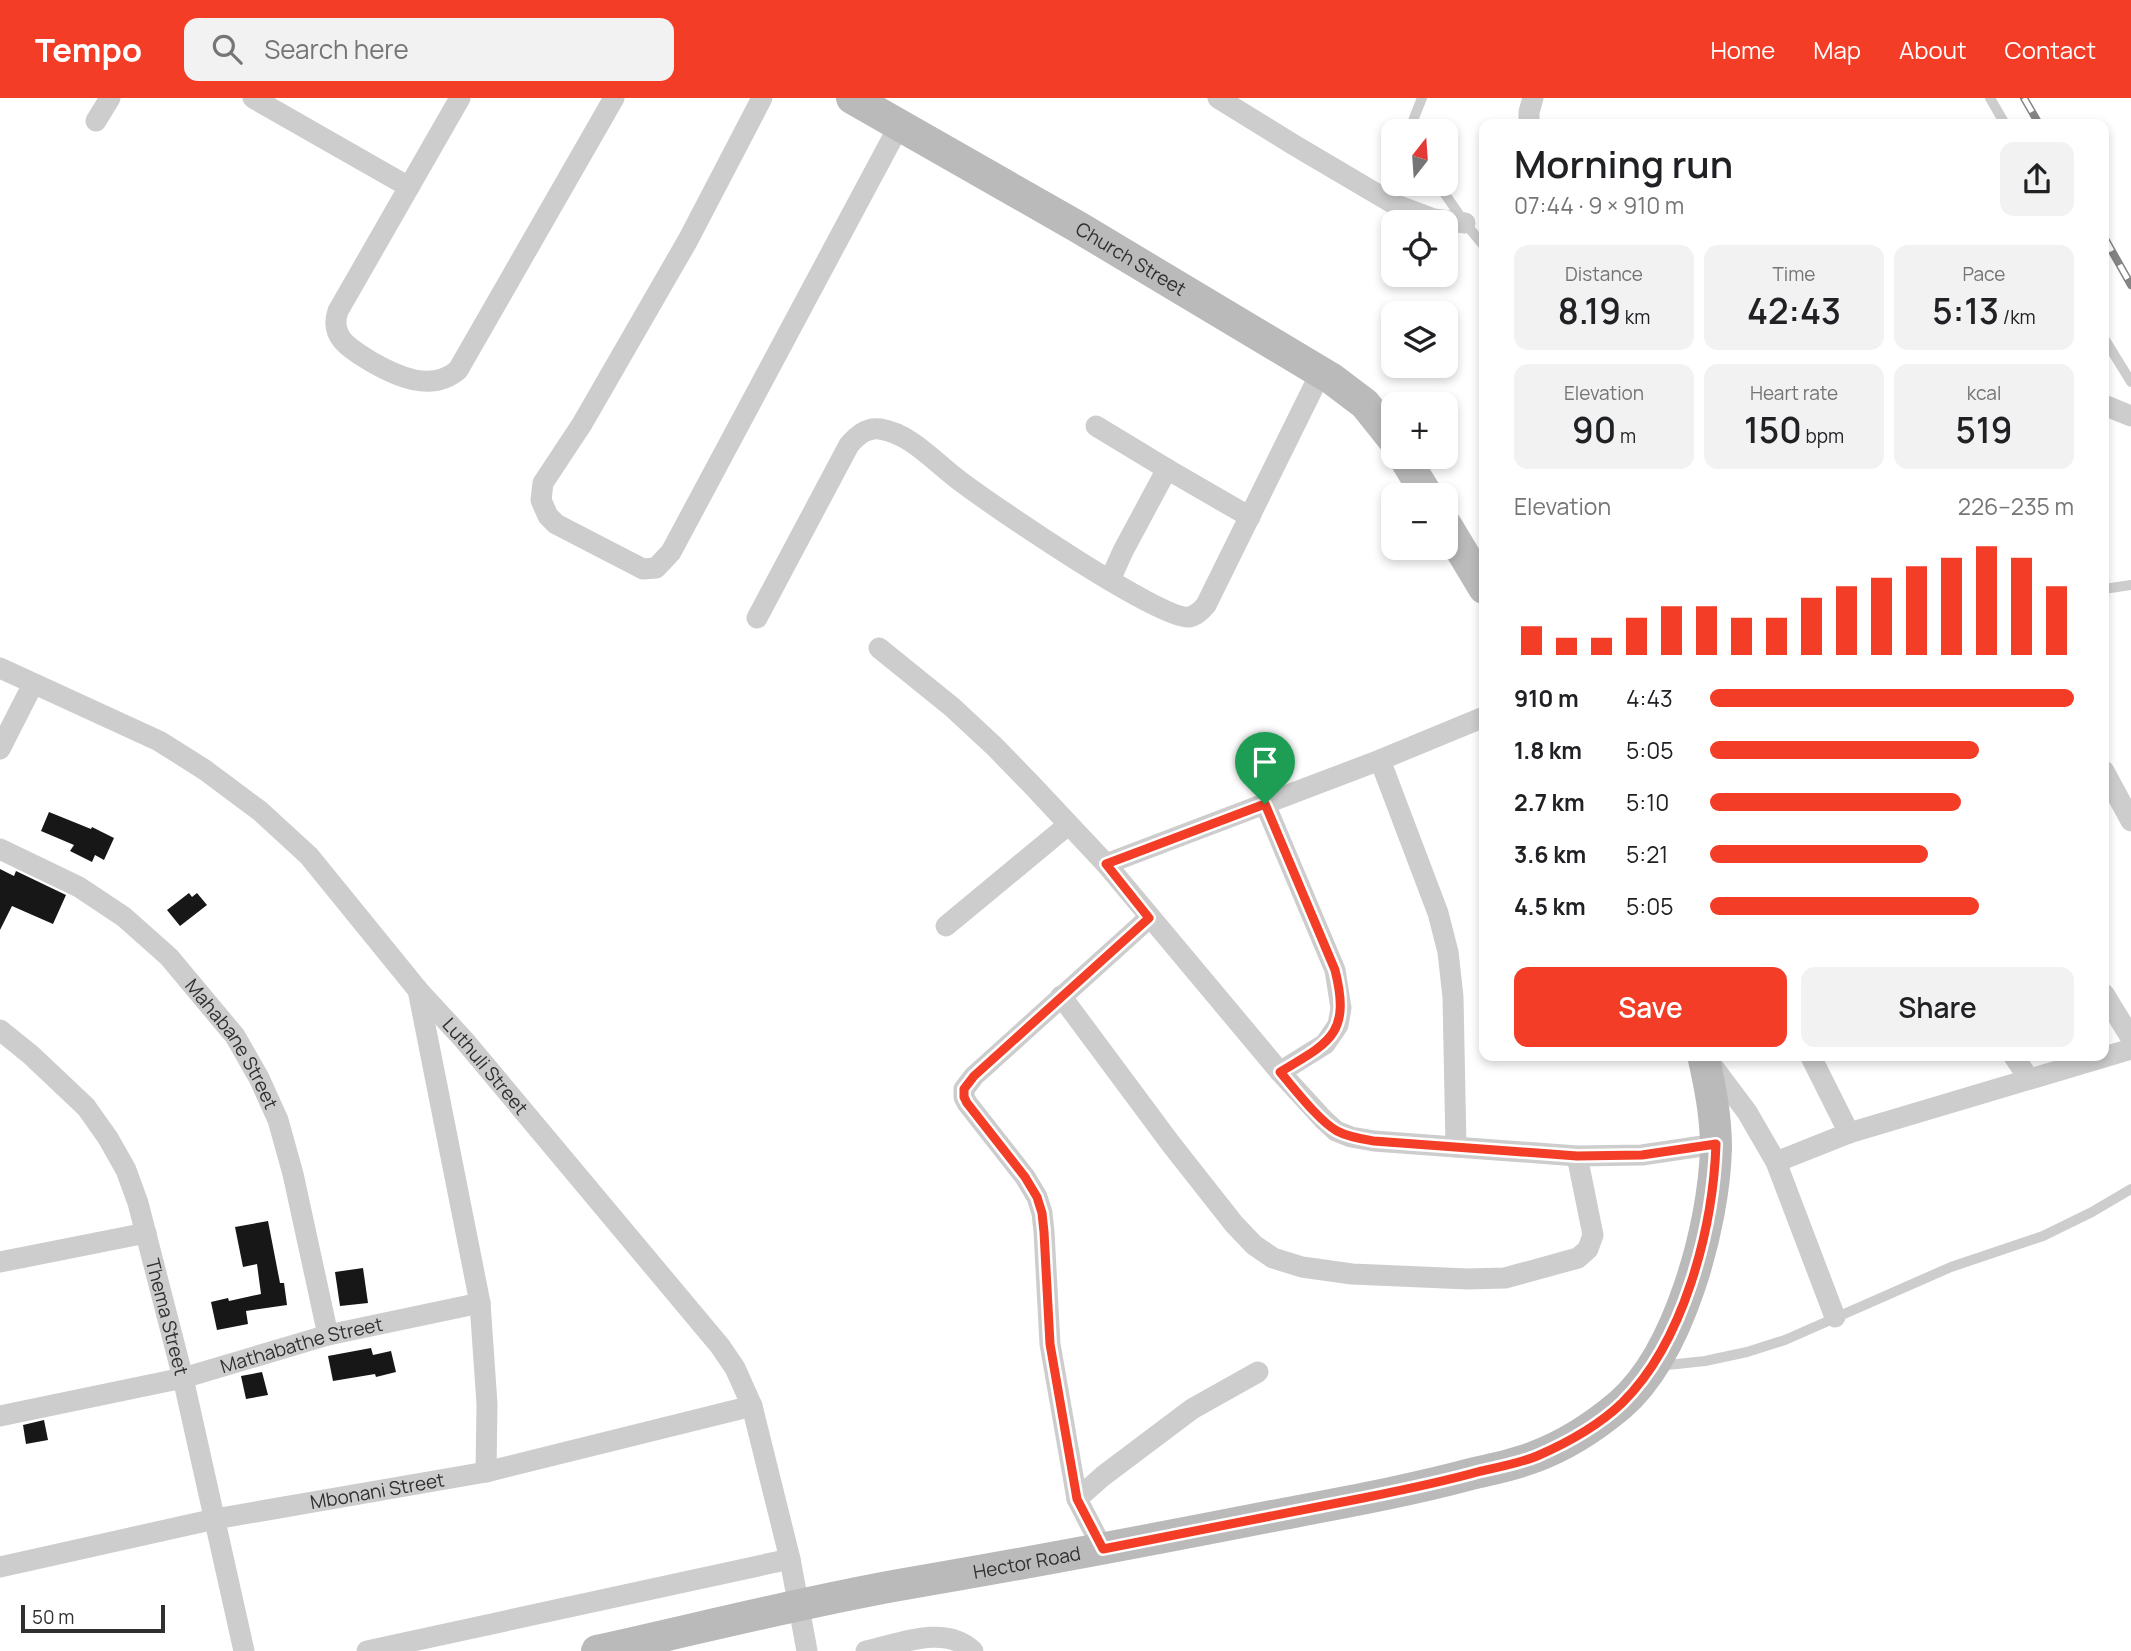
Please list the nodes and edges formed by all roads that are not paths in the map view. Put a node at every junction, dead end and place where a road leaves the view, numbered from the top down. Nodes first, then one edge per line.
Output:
1 (110, 98) edge
2 (253, 98) edge
3 (460, 98) edge
4 (614, 98) edge
5 (762, 98) edge
6 (852, 98) edge
7 (1218, 98) edge
8 (1422, 98) edge
9 (1534, 98) edge
10 (1990, 98) edge
11 (1413, 119) edge
12 (1529, 119) edge
13 (2002, 119) edge
14 (96, 121) dead end
15 (900, 124) junction
16 (409, 187) junction
17 (1446, 196) edge
18 (1465, 223) junction
19 (1479, 240) edge
20 (2109, 346) edge
21 (1321, 372) junction
22 (2131, 382) edge
23 (2109, 407) edge
24 (2131, 416) edge
25 (1381, 424) edge
26 (1096, 426) dead end
27 (1167, 469) junction
28 (1250, 517) junction
29 (1458, 544) edge
30 (1479, 579) edge
31 (1110, 580) junction
32 (2131, 585) edge
33 (2109, 588) edge
34 (757, 618) dead end
35 (879, 648) dead end
36 (0, 667) edge
37 (33, 684) junction
38 (1479, 719) edge
39 (0, 749) edge
40 (1380, 760) junction
41 (2109, 780) edge
42 (1265, 804) junction
43 (2131, 821) edge
44 (1068, 825) junction
45 (0, 849) edge
46 (1106, 864) junction
47 (1149, 918) junction
48 (946, 926) dead end
49 (418, 990) junction
50 (1061, 996) junction
51 (2109, 1002) edge
52 (0, 1030) edge
53 (2131, 1038) edge
54 (2131, 1049) edge
55 (2109, 1055) edge
56 (1705, 1061) edge
57 (1709, 1061) edge
58 (1813, 1061) edge
59 (2017, 1061) edge
60 (2090, 1061) edge
61 (1280, 1072) junction
62 (2029, 1079) junction
63 (1849, 1133) junction
64 (1716, 1144) junction
65 (1456, 1147) junction
66 (1577, 1156) junction
67 (1776, 1162) junction
68 (2131, 1189) edge
69 (146, 1233) junction
70 (0, 1262) edge
71 (480, 1303) junction
72 (1835, 1317) junction
73 (328, 1335) junction
74 (1653, 1367) junction
75 (1258, 1372) dead end
76 (183, 1378) junction
77 (752, 1406) junction
78 (0, 1416) edge
79 (486, 1472) junction
80 (1077, 1499) junction
81 (215, 1519) junction
82 (1103, 1549) junction
83 (790, 1559) junction
84 (0, 1567) edge
85 (798, 1605) junction
86 (965, 1645) edge
87 (244, 1651) edge
88 (367, 1651) edge
89 (597, 1651) edge
90 (807, 1651) edge
91 (866, 1651) edge

1 - 14 street
2 - 16 street
3 - 16 street
4 - 16 street
5 - 15 street
6 - 15 street, Church Street
7 - 18 street
8 - 11 lane
9 - 12 street
10 - 13 lane
15 - 21 street, Church Street
17 - 18 lane
18 - 19 lane
20 - 22 lane
21 - 25 street, Church Street
21 - 28 street
23 - 24 street
26 - 27 street
27 - 28 street
27 - 31 street
28 - 31 street
29 - 30 street
31 - 34 street
32 - 33 lane
35 - 44 street
36 - 37 street, Luthuli Street
37 - 39 street
37 - 49 street, Luthuli Street
38 - 40 street
40 - 42 street
40 - 65 street
41 - 43 street
42 - 46 street
42 - 61 street
44 - 46 street
44 - 48 street
45 - 73 street, Mahabane Street
46 - 47 street
47 - 50 street
47 - 61 street
49 - 71 street
49 - 77 street, Luthuli Street
50 - 66 street
50 - 80 street
51 - 53 street
52 - 69 street, Thema Street
54 - 55 street
56 - 64 street
57 - 67 street
58 - 63 street
59 - 62 street
60 - 62 street
61 - 65 street
62 - 63 street
63 - 67 street
64 - 66 street
64 - 74 street, Hector Road
65 - 66 street
67 - 72 street
68 - 72 lane
69 - 70 street
69 - 76 street, Thema Street
71 - 73 street, Mathabathe Street
71 - 79 street
72 - 74 lane
73 - 76 street, Mathabathe Street
74 - 82 street, Hector Road
75 - 80 street
76 - 78 street, Mathabathe Street
76 - 81 street, Thema Street
77 - 79 street, Mbonani Street
77 - 83 street, Luthuli Street
79 - 81 street, Mbonani Street
80 - 82 street
81 - 84 street, Mbonani Street
81 - 87 street, Thema Street
82 - 85 street, Hector Road
83 - 85 street, Luthuli Street
83 - 88 street
85 - 89 street, Hector Road
85 - 90 street, Luthuli Street
86 - 91 street

